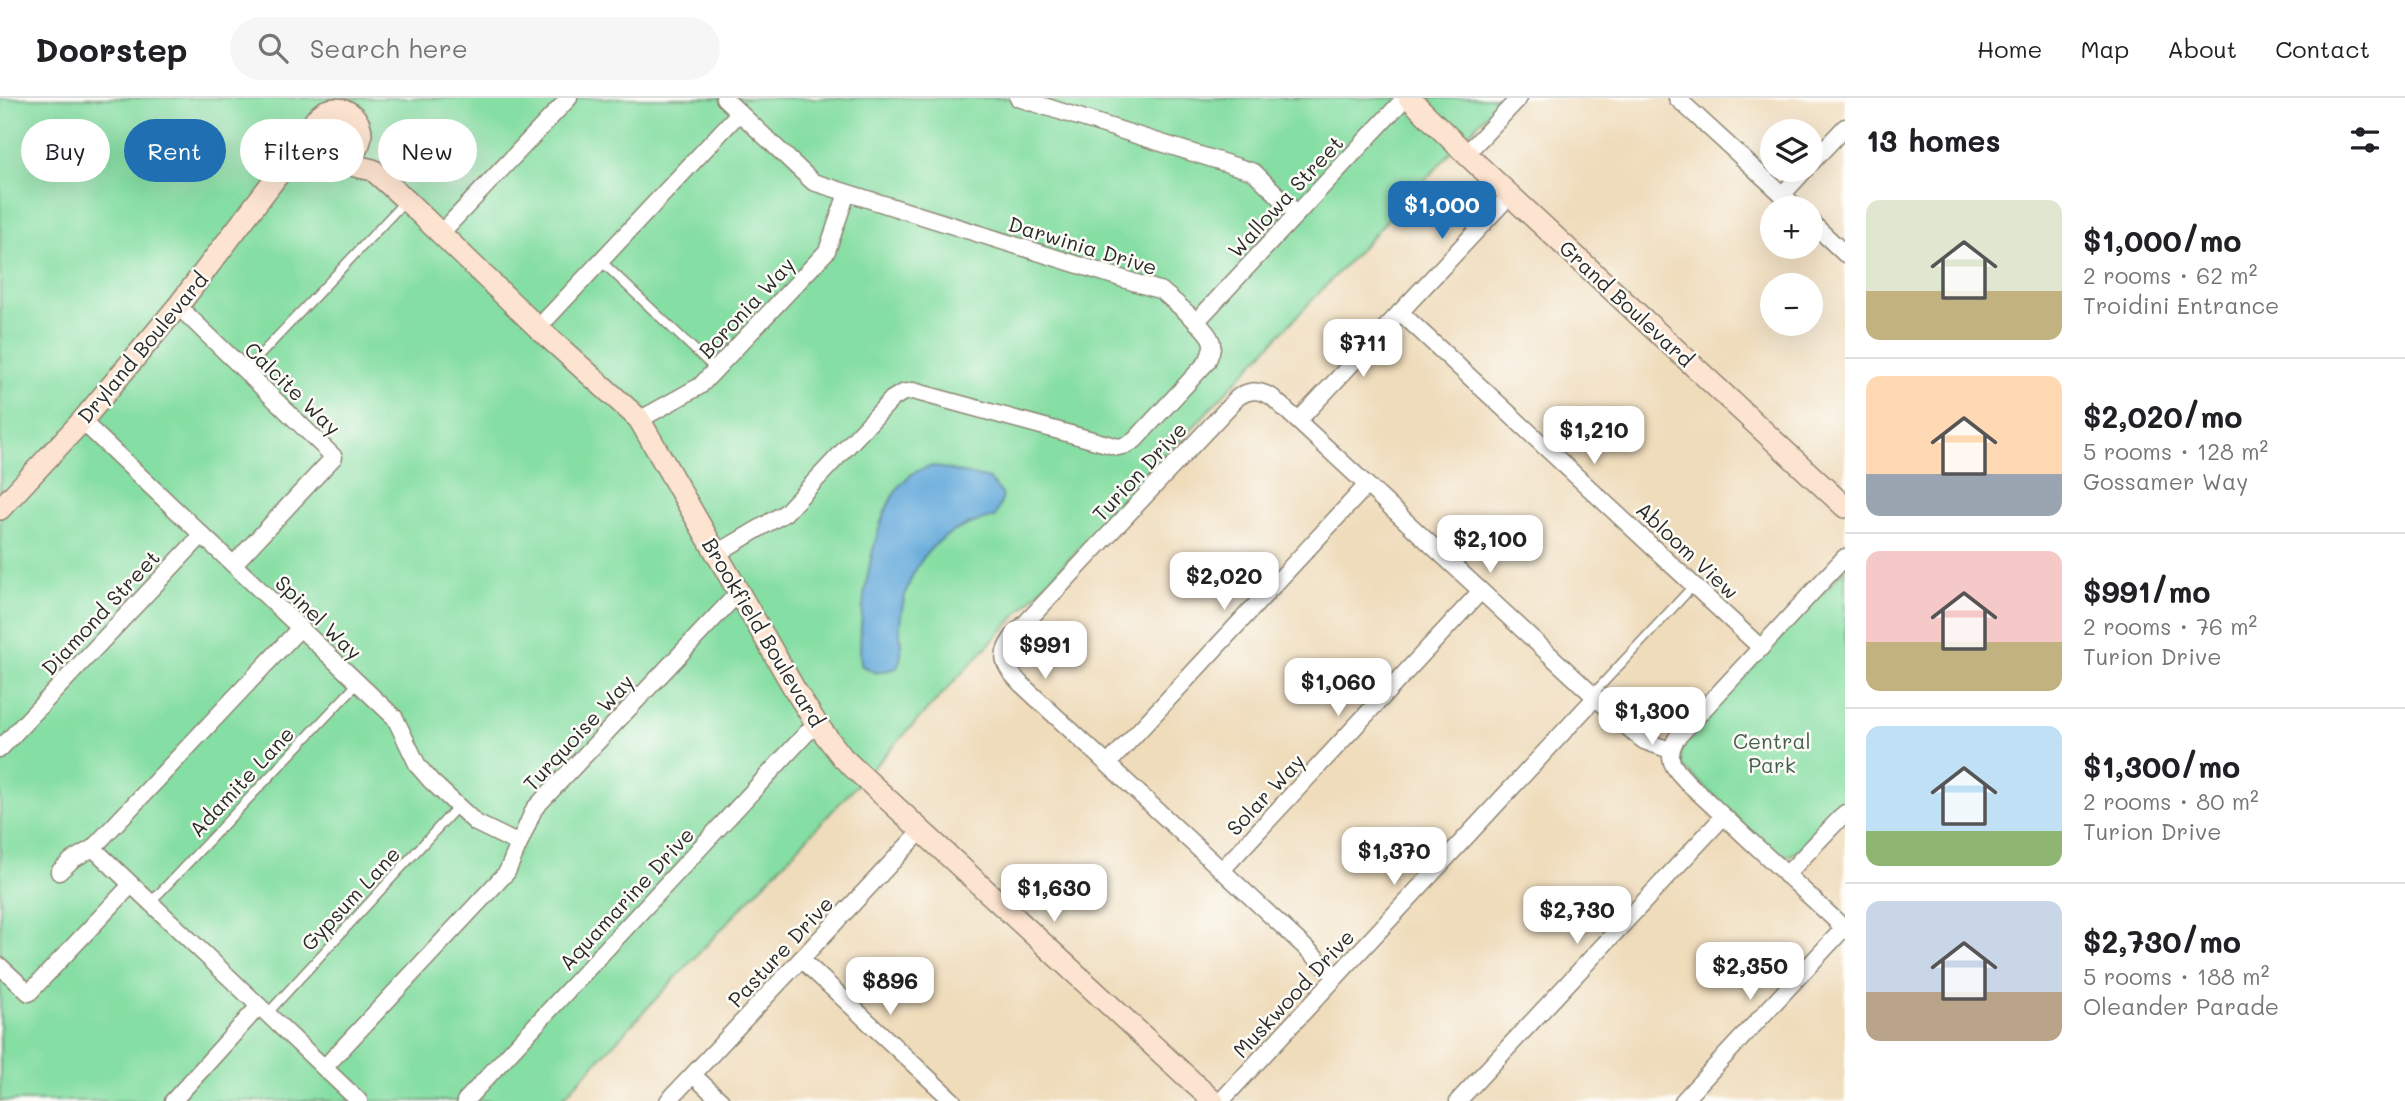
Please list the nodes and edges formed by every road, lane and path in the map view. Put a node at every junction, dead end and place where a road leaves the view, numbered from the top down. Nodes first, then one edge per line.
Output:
1 (569, 98) edge
2 (724, 98) edge
3 (1018, 98) edge
4 (1407, 98) edge
5 (1519, 98) edge
6 (1677, 98) edge
7 (342, 102) edge
8 (739, 113) junction
9 (321, 119) edge
10 (355, 119) edge
11 (1845, 127) edge
12 (364, 143) edge
13 (1823, 150) edge
14 (1466, 154) junction
15 (364, 168) edge
16 (373, 170) junction
17 (273, 182) edge
18 (1794, 182) edge
19 (847, 193) junction
20 (1511, 194) junction
21 (1782, 195) joint
22 (406, 200) junction
23 (1297, 214) junction
24 (441, 233) junction
25 (1823, 233) edge
26 (1845, 254) edge
27 (600, 261) junction
28 (178, 306) junction
29 (1400, 312) junction
30 (1196, 323) junction
31 (538, 328) junction
32 (715, 369) junction
33 (245, 371) junction
34 (639, 420) junction
35 (82, 421) junction
36 (1298, 421) junction
37 (1367, 485) junction
38 (1845, 507) edge
39 (0, 509) edge
40 (202, 535) junction
41 (716, 554) junction
42 (1845, 557) edge
43 (234, 564) junction
44 (1694, 585) junction
45 (739, 592) junction
46 (1481, 592) junction
47 (300, 628) junction
48 (1761, 648) junction
49 (358, 682) junction
50 (1594, 696) junction
51 (816, 723) junction
52 (0, 749) edge
53 (1670, 750) junction
54 (1108, 764) junction
55 (458, 806) junction
56 (1845, 813) edge
57 (1723, 817) junction
58 (922, 830) junction
59 (519, 844) junction
60 (93, 848) junction
61 (1222, 870) junction
62 (59, 872) dead end
63 (1786, 875) junction
64 (131, 885) junction
65 (150, 903) junction
66 (1844, 929) edge
67 (801, 959) junction
68 (0, 966) edge
69 (1336, 976) junction
70 (263, 1010) junction
71 (324, 1068) junction
72 (693, 1075) junction
73 (173, 1101) edge
74 (359, 1101) edge
75 (465, 1101) edge
76 (668, 1101) edge
77 (720, 1101) edge
78 (953, 1101) edge
79 (1213, 1101) edge
80 (1221, 1101) edge
81 (1458, 1101) edge
82 (1683, 1101) edge

1 - 24 street
2 - 8 street, Darwinia Drive
3 - 23 street
4 - 14 street, Grand Boulevard
4 - 23 street, Wallowa Street
5 - 14 street
6 - 21 street
7 - 9 street
7 - 10 street
8 - 19 street, Darwinia Drive
8 - 27 street
11 - 13 street
12 - 16 street, Brookfield Boulevard
14 - 20 street, Grand Boulevard
15 - 16 street, Brookfield Boulevard
16 - 22 street, Brookfield Boulevard
17 - 28 street, Dryland Boulevard
18 - 21 street
19 - 30 street, Darwinia Drive
19 - 32 street, Boronia Way
20 - 29 street
20 - 38 street, Grand Boulevard
22 - 24 street, Brookfield Boulevard
22 - 33 lane
23 - 30 street, Wallowa Street
24 - 31 street, Brookfield Boulevard
25 - 26 street
27 - 31 street
27 - 32 lane
28 - 33 street, Calcite Way
28 - 35 street, Dryland Boulevard
29 - 36 street
29 - 44 street, Abloom View
30 - 41 street, Darwinia Drive
31 - 34 street, Brookfield Boulevard
32 - 34 street, Boronia Way
33 - 43 street, Calcite Way
34 - 41 street, Brookfield Boulevard
35 - 39 street, Dryland Boulevard
35 - 40 street, Spinel Way
36 - 37 street, Turion Drive
36 - 54 street, Turion Drive
37 - 46 street, Turion Drive
37 - 54 street
40 - 43 street, Spinel Way
40 - 52 street, Diamond Street
41 - 45 street, Brookfield Boulevard
42 - 48 street
43 - 47 street, Spinel Way
44 - 48 street, Abloom View
44 - 50 lane
45 - 51 street, Brookfield Boulevard
45 - 59 street, Turquoise Way
46 - 50 street, Turion Drive
46 - 61 street, Solar Way
47 - 49 street, Spinel Way
47 - 60 street
48 - 53 street
49 - 55 street, Spinel Way
49 - 65 lane, Adamite Lane
50 - 53 street, Turion Drive
50 - 69 street, Muskwood Drive
51 - 58 street, Brookfield Boulevard
51 - 75 street, Aquamarine Drive
53 - 57 street
54 - 61 street, Turion Drive
55 - 59 street, Spinel Way
55 - 70 lane, Gypsum Lane
56 - 63 street
57 - 63 street
57 - 81 street
58 - 67 street, Pasture Drive
58 - 79 street, Brookfield Boulevard
59 - 71 street, Turquoise Way
60 - 62 street
60 - 64 street
61 - 69 street, Turion Drive
63 - 66 street
64 - 65 street
64 - 68 street
65 - 70 street
66 - 82 street
67 - 72 street, Pasture Drive
67 - 78 street
69 - 80 street, Muskwood Drive
70 - 71 street
70 - 73 street
71 - 74 street
72 - 76 street, Pasture Drive
72 - 77 street

